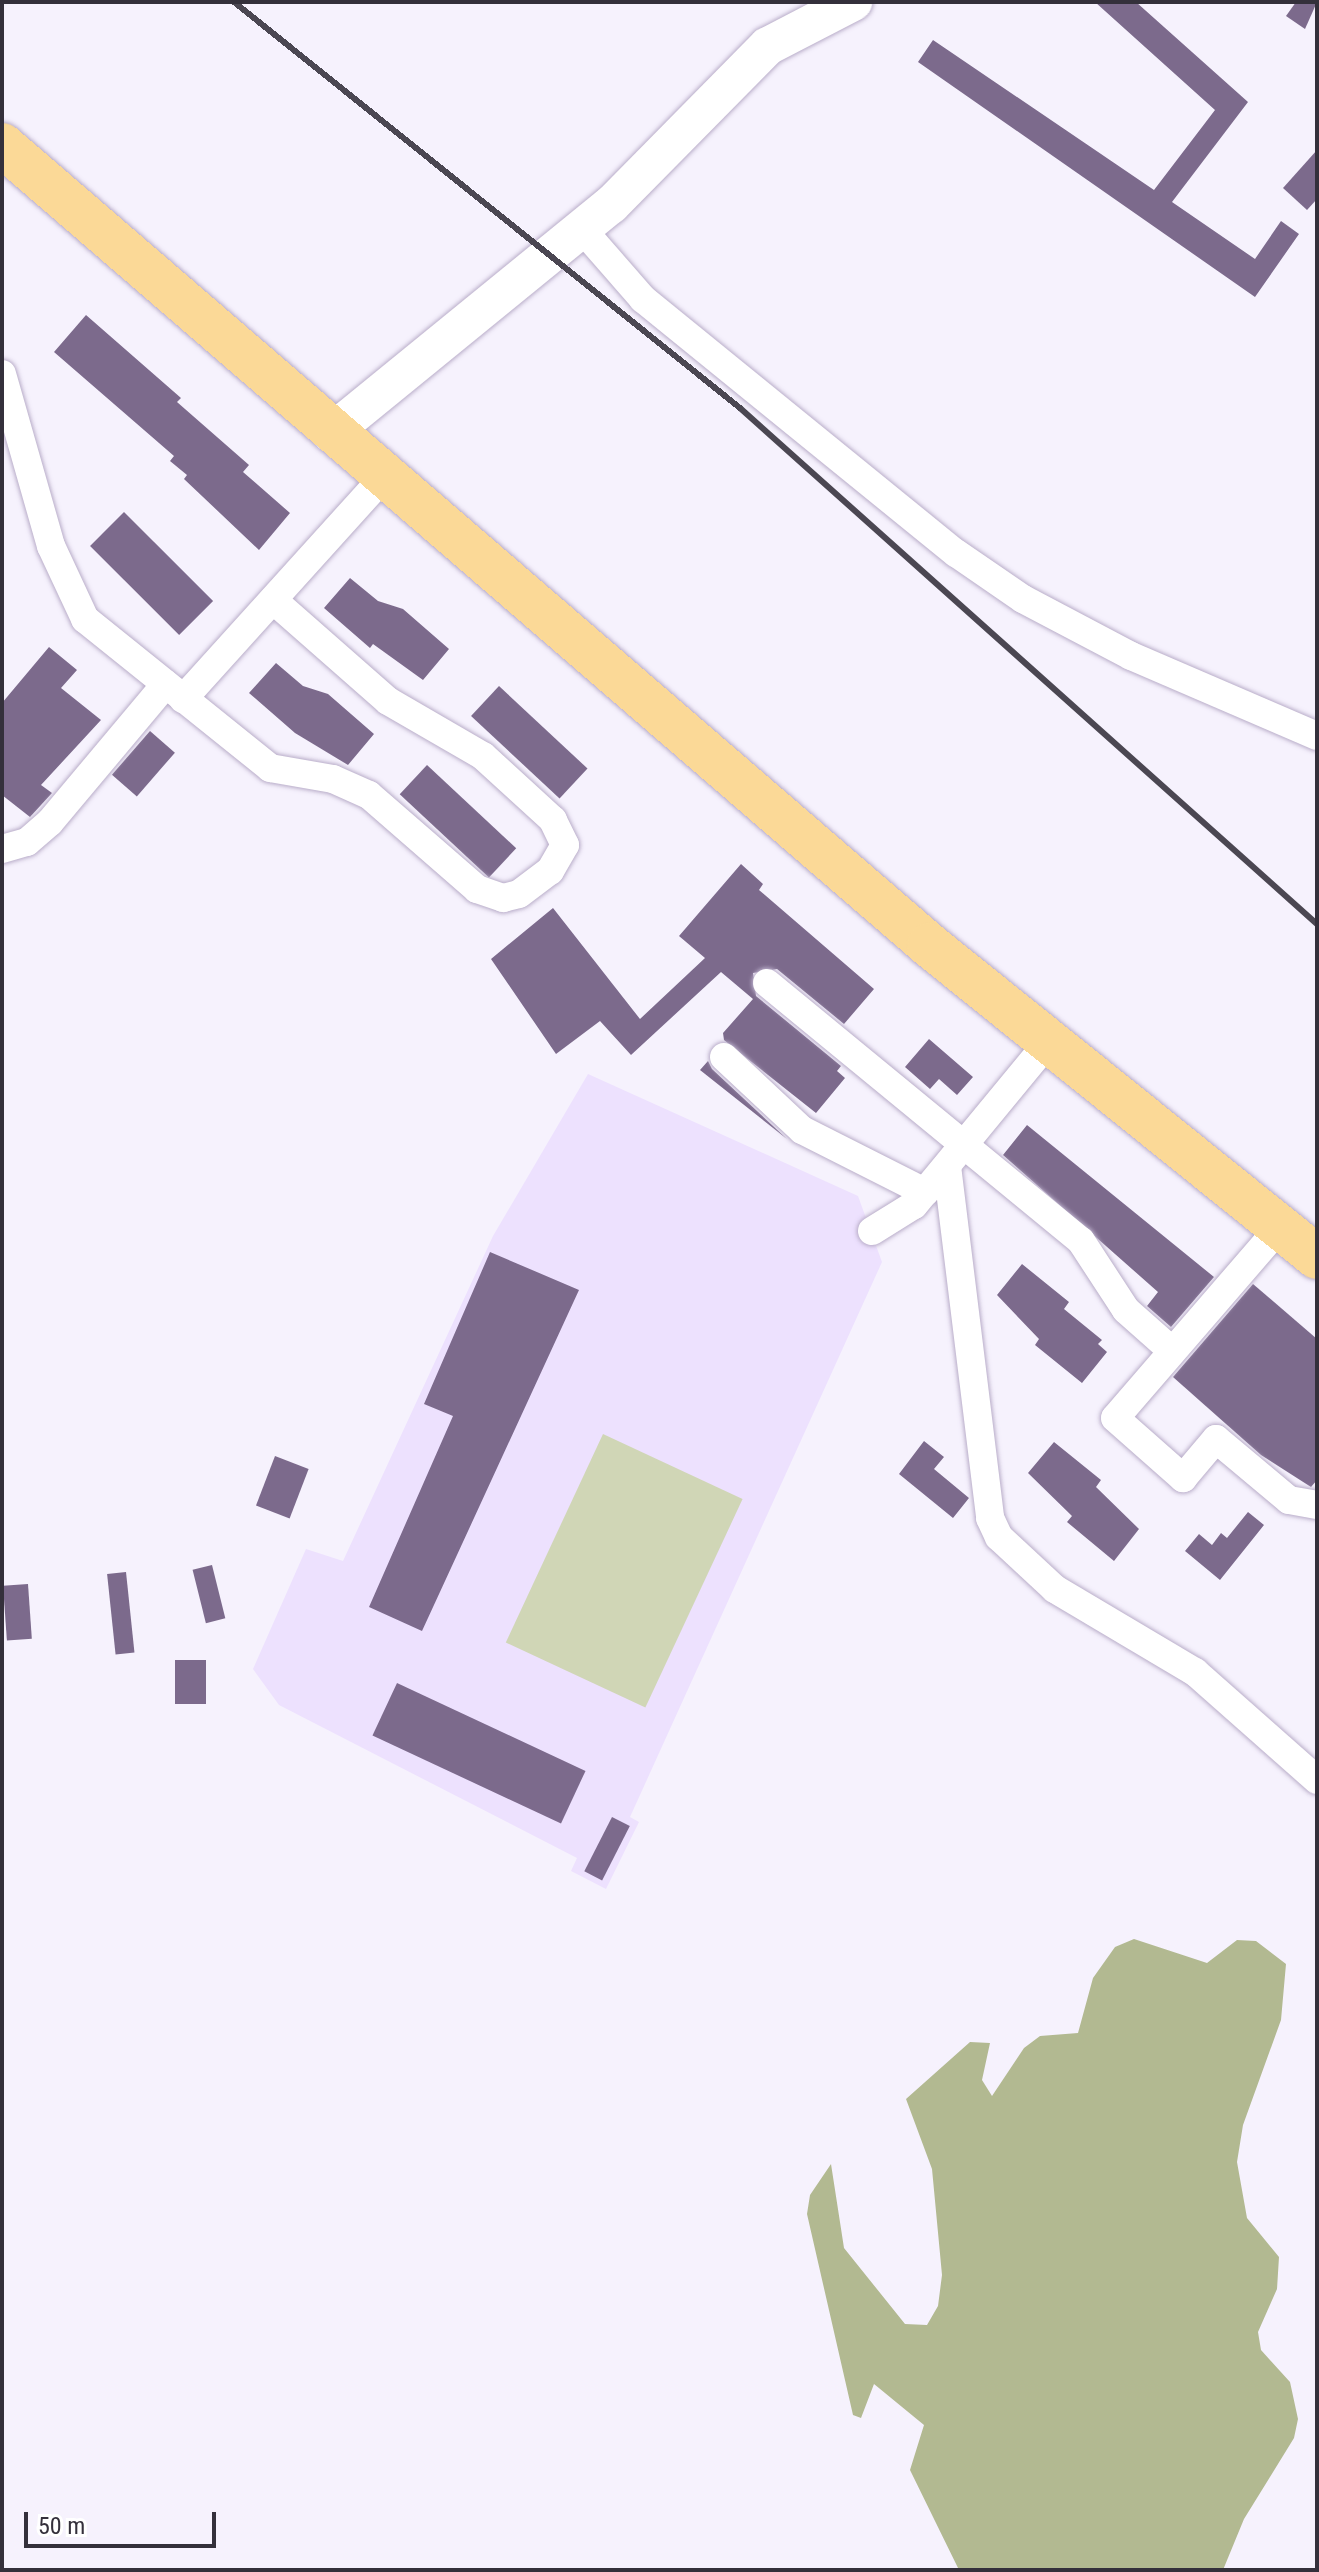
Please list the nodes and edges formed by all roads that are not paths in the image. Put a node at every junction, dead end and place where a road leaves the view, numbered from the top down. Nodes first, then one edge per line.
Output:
1 (853, 2) edge
2 (2, 145) edge
3 (582, 229) junction
4 (2, 374) edge
5 (331, 433) junction
6 (383, 478) junction
7 (273, 600) junction
8 (174, 691) junction
9 (1317, 736) edge
10 (2, 849) edge
11 (767, 983) dead end
12 (1049, 1041) junction
13 (724, 1057) dead end
14 (966, 1143) junction
15 (947, 1166) junction
16 (925, 1192) junction
17 (1280, 1227) junction
18 (872, 1231) dead end
19 (1317, 1257) edge
20 (1171, 1350) junction
21 (1317, 1505) edge
22 (1317, 1780) edge

1 - 3 main road
2 - 5 main road
3 - 5 main road
3 - 9 street
4 - 8 street
5 - 6 main road
6 - 7 street
6 - 12 main road
7 - 8 street
7 - 8 street
8 - 10 street
11 - 14 street
12 - 14 street
12 - 17 main road
13 - 16 street
14 - 15 street
14 - 20 street
15 - 16 street
15 - 22 street
16 - 18 street
17 - 19 main road
17 - 20 street
20 - 21 street

